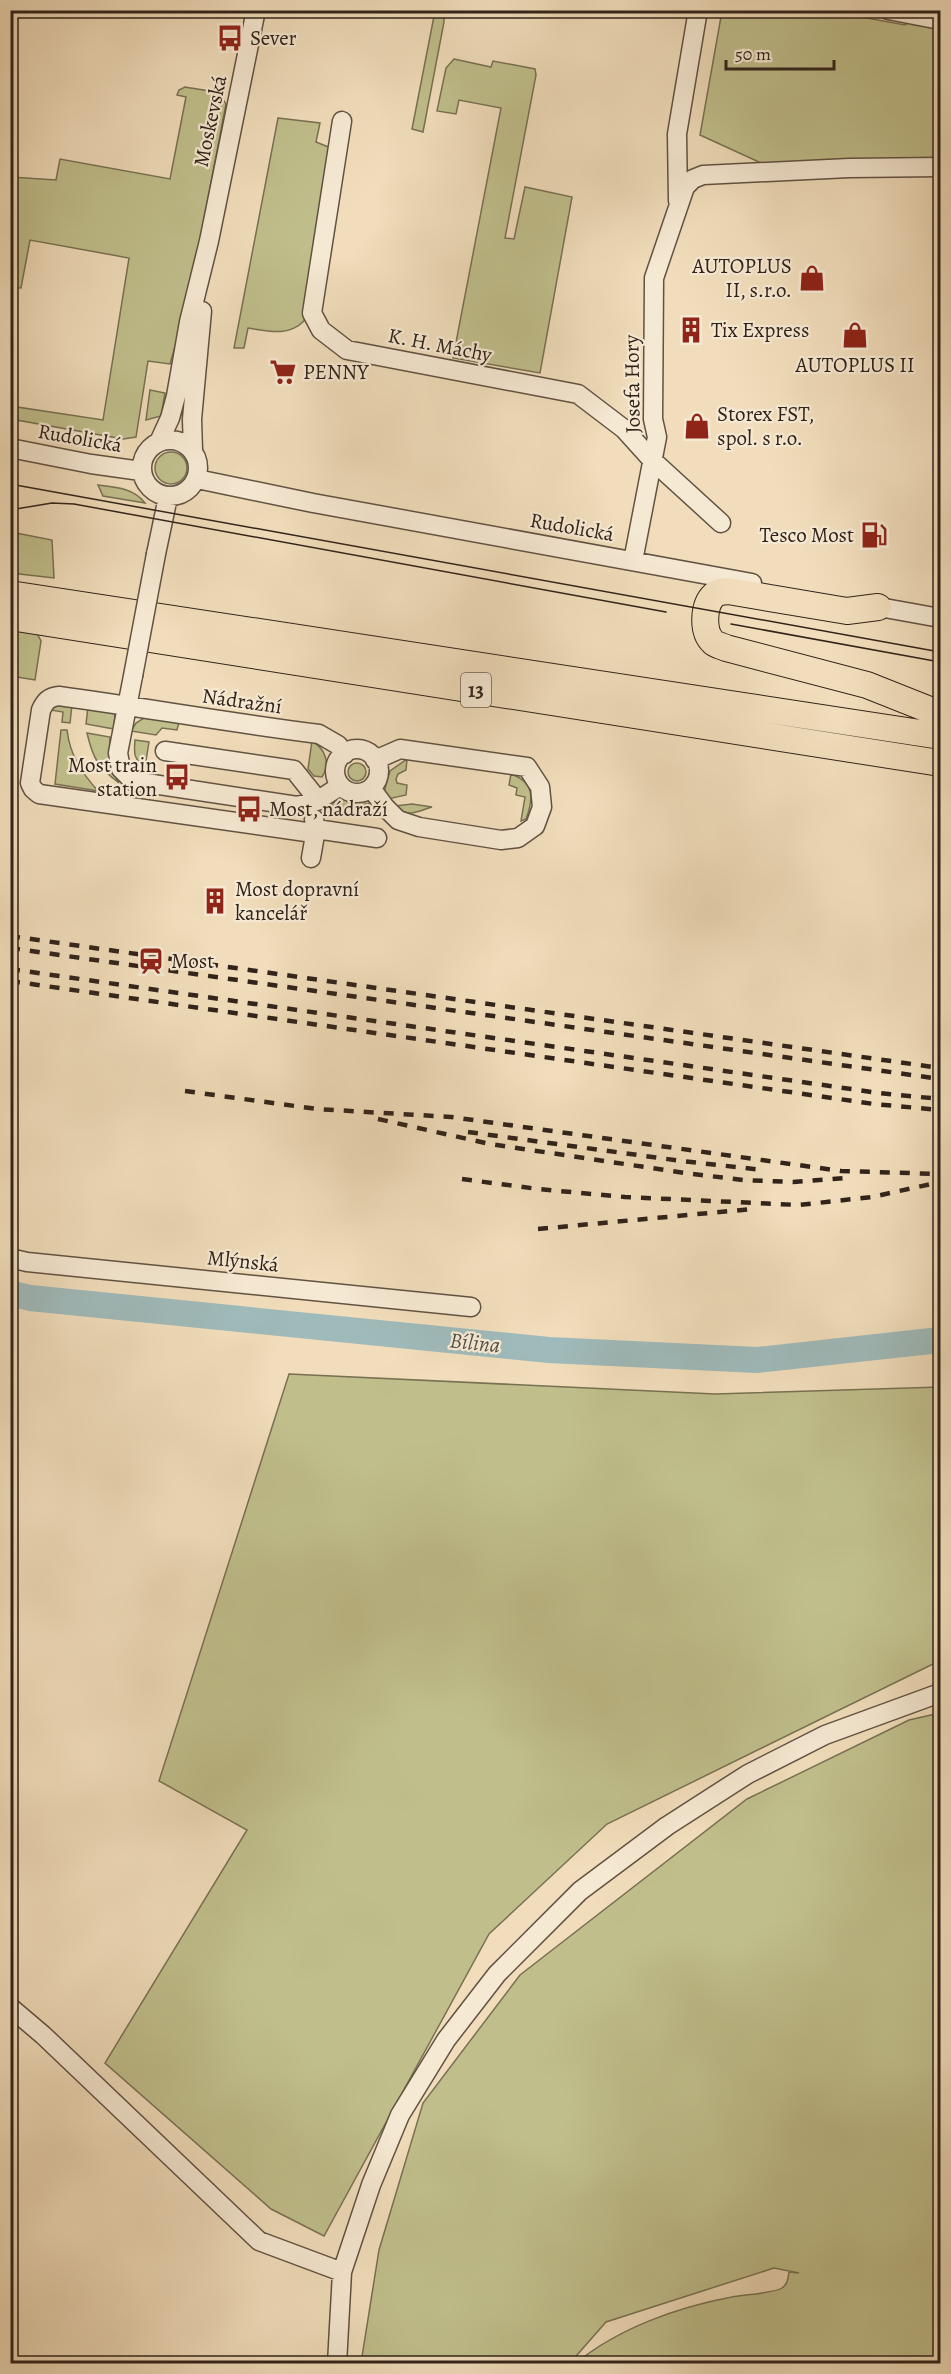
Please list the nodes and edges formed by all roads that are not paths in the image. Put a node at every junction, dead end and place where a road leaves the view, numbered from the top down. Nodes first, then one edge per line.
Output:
1 (256, 10) edge
2 (698, 10) edge
3 (888, 10) edge
4 (940, 20) edge
5 (342, 121) dead end
6 (940, 167) edge
7 (678, 209) junction
8 (209, 241) junction
9 (159, 442) junction
10 (10, 448) edge
11 (193, 451) junction
12 (652, 460) junction
13 (141, 471) junction
14 (197, 479) junction
15 (168, 497) junction
16 (721, 523) dead end
17 (633, 561) junction
18 (10, 594) edge
19 (878, 607) junction
20 (10, 617) edge
21 (940, 618) edge
22 (128, 705) junction
23 (940, 714) edge
24 (940, 736) edge
25 (165, 751) dead end
26 (345, 754) junction
27 (375, 760) junction
28 (940, 764) edge
29 (340, 786) junction
30 (371, 788) junction
31 (314, 801) junction
32 (316, 829) junction
33 (377, 838) dead end
34 (311, 858) dead end
35 (10, 1258) edge
36 (471, 1307) dead end
37 (940, 1693) edge
38 (10, 2007) edge
39 (342, 2272) junction
40 (337, 2364) edge

1 - 8 street, Moskevská
2 - 7 street, Josefa Hory
3 - 4 street
5 - 12 street, K. H. Máchy
6 - 7 street, Josefa Hory
7 - 12 street, Josefa Hory
8 - 9 street, Moskevská
8 - 11 street, Moskevská
9 - 11 street
9 - 13 street, Rudolická
10 - 13 street, Rudolická
11 - 14 street
12 - 16 street, K. H. Máchy
12 - 17 street, Josefa Hory
13 - 15 street, Rudolická
14 - 15 street
14 - 17 street, Rudolická
15 - 22 street, bridge
17 - 19 street, Rudolická
18 - 24 highway, 13
19 - 21 street, Rudolická
19 - 23 highway
20 - 28 highway, 13
22 - 26 street, Nádražní
22 - 31 street
22 - 32 street, Nádražní
25 - 31 street
26 - 27 street
26 - 29 street
27 - 30 street
27 - 30 street
29 - 30 street
29 - 31 street
31 - 32 street
32 - 33 street
32 - 34 street
35 - 36 street, Mlýnská
37 - 39 street
38 - 39 street
39 - 40 street

